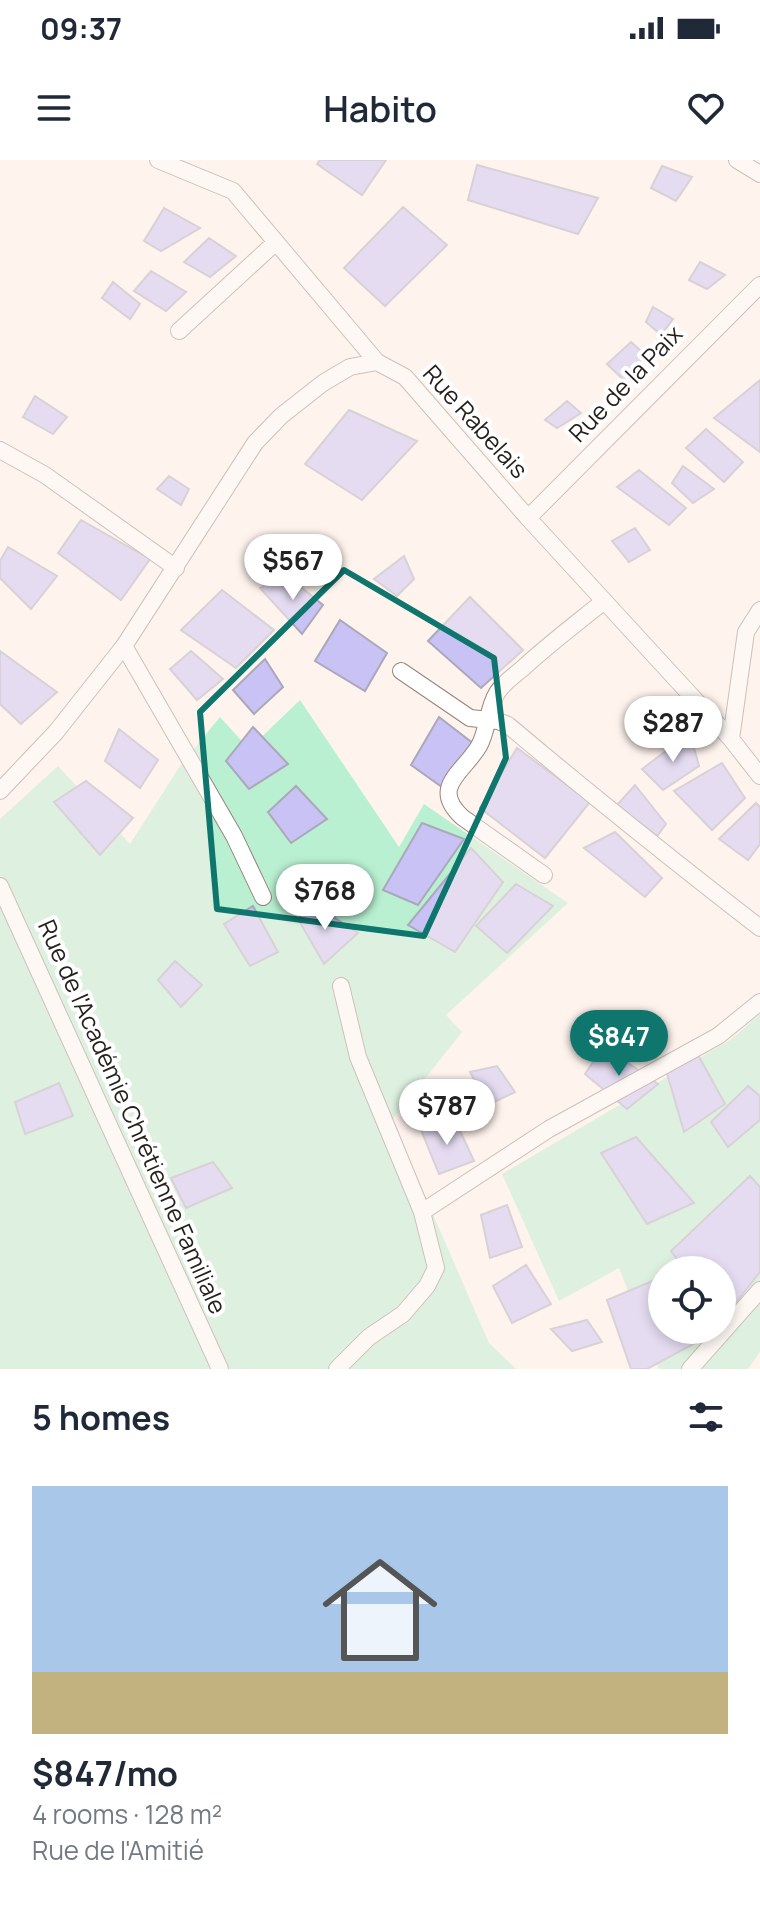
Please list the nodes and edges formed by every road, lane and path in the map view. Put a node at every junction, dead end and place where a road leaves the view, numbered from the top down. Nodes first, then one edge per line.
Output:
1 (158, 160) edge
2 (737, 160) edge
3 (760, 174) edge
4 (276, 242) junction
5 (760, 285) edge
6 (179, 331) dead end
7 (377, 362) junction
8 (0, 450) edge
9 (528, 518) junction
10 (176, 568) junction
11 (604, 601) junction
12 (760, 610) edge
13 (124, 646) junction
14 (401, 671) dead end
15 (487, 719) junction
16 (731, 739) junction
17 (760, 776) edge
18 (0, 791) edge
19 (544, 875) dead end
20 (0, 886) edge
21 (263, 897) dead end
22 (760, 928) edge
23 (341, 986) dead end
24 (760, 1002) edge
25 (422, 1212) junction
26 (760, 1290) edge
27 (220, 1369) edge
28 (337, 1369) edge
29 (690, 1369) edge

1 - 4 street, Rue Rabelais
2 - 3 street
4 - 6 street
4 - 7 street, Rue Rabelais
5 - 9 street, Rue de la Paix
7 - 9 street, Rue Rabelais
7 - 10 street
8 - 10 street
9 - 11 street, Rue Rabelais
10 - 13 street
11 - 15 street
11 - 16 street, Rue Rabelais
12 - 16 street
13 - 18 street
13 - 21 street
14 - 15 street
15 - 19 street
15 - 22 street
16 - 17 street, Rue Rabelais
20 - 27 street, Rue de l'Académie Chrétienne Familiale
23 - 25 street
24 - 25 street
25 - 28 street
26 - 29 street

